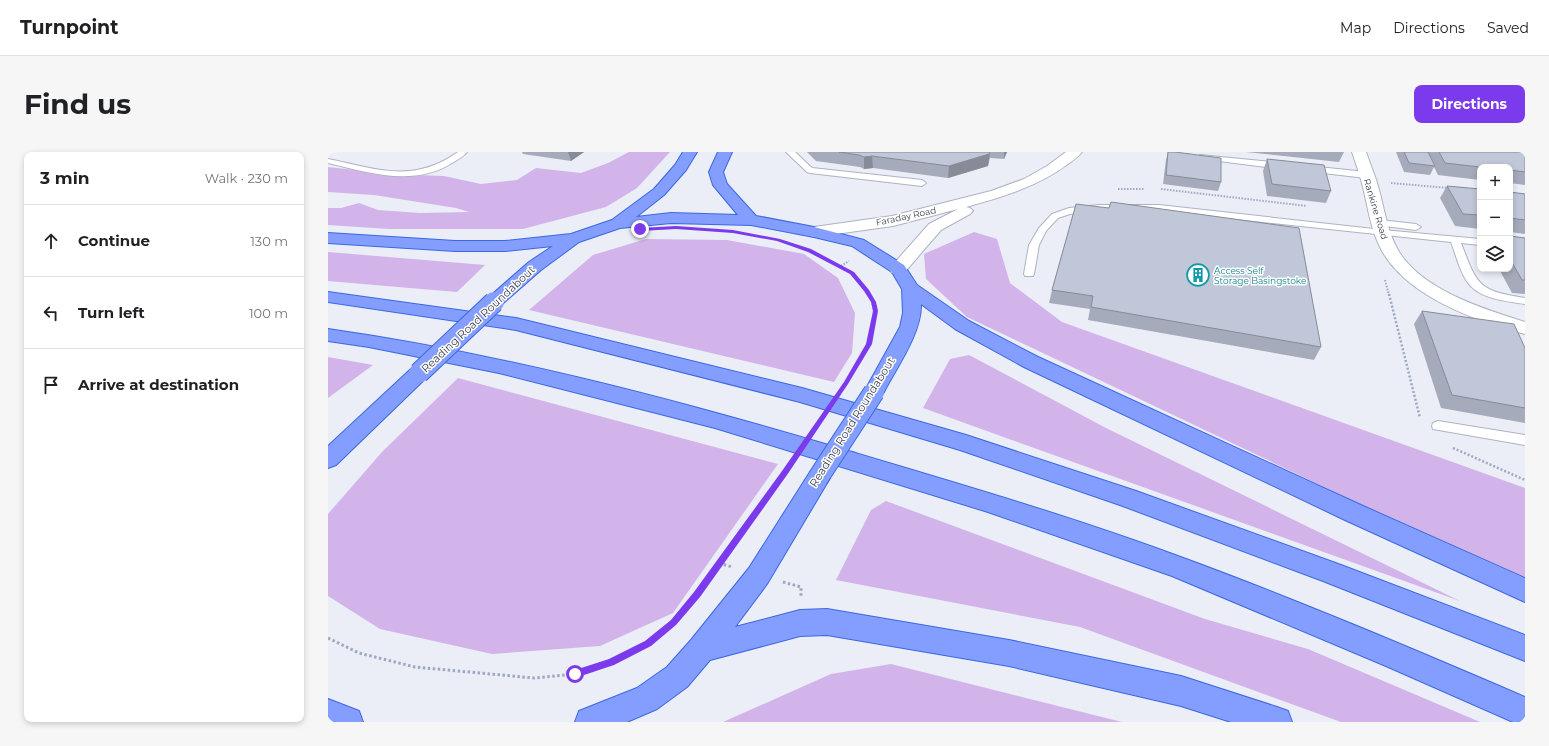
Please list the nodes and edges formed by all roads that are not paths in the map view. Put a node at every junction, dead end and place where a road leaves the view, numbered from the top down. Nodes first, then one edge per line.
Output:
1 (463, 152) edge
2 (690, 152) edge
3 (725, 152) edge
4 (790, 152) edge
5 (1075, 152) edge
6 (1359, 152) edge
7 (1194, 156) edge
8 (328, 161) edge
9 (1288, 167) edge
10 (1304, 168) edge
11 (1368, 179) junction
12 (922, 183) dead end
13 (996, 194) junction
14 (750, 220) junction
15 (618, 223) junction
16 (1382, 228) junction
17 (814, 232) junction
18 (1477, 234) edge
19 (328, 238) edge
20 (573, 239) junction
21 (1455, 239) junction
22 (1477, 242) edge
23 (898, 269) junction
24 (1029, 274) dead end
25 (911, 289) junction
26 (328, 297) edge
27 (1525, 301) edge
28 (1525, 328) edge
29 (328, 335) edge
30 (1438, 426) dead end
31 (1525, 440) edge
32 (328, 458) edge
33 (1525, 590) edge
34 (1525, 648) edge
35 (701, 649) junction
36 (647, 699) junction
37 (1525, 712) edge
38 (328, 714) edge
39 (348, 722) edge
40 (590, 722) edge
41 (628, 722) edge
42 (1277, 722) edge

1 - 8 lane
2 - 15 highway
3 - 14 highway
4 - 12 lane
5 - 13 street, Faraday Road
6 - 11 street, Rankine Road
7 - 9 lane
10 - 11 lane
11 - 16 street, Rankine Road
13 - 17 street, Faraday Road
13 - 23 street, Faraday Road
14 - 15 highway, Reading Road Roundabout
14 - 17 highway, Reading Road Roundabout
15 - 20 highway, Reading Road Roundabout
16 - 18 lane
16 - 21 lane
16 - 24 lane
16 - 28 street, Rankine Road
17 - 23 highway, Reading Road Roundabout
19 - 20 highway
20 - 32 highway, Reading Road Roundabout, bridge
21 - 22 lane
21 - 27 lane
23 - 25 highway, Reading Road Roundabout
25 - 33 highway
25 - 35 highway, Reading Road Roundabout, bridge
26 - 34 highway
29 - 37 highway
30 - 31 lane
35 - 36 highway, Reading Road Roundabout
35 - 42 highway
36 - 40 highway, Reading Road Roundabout
36 - 41 lane
38 - 39 highway

